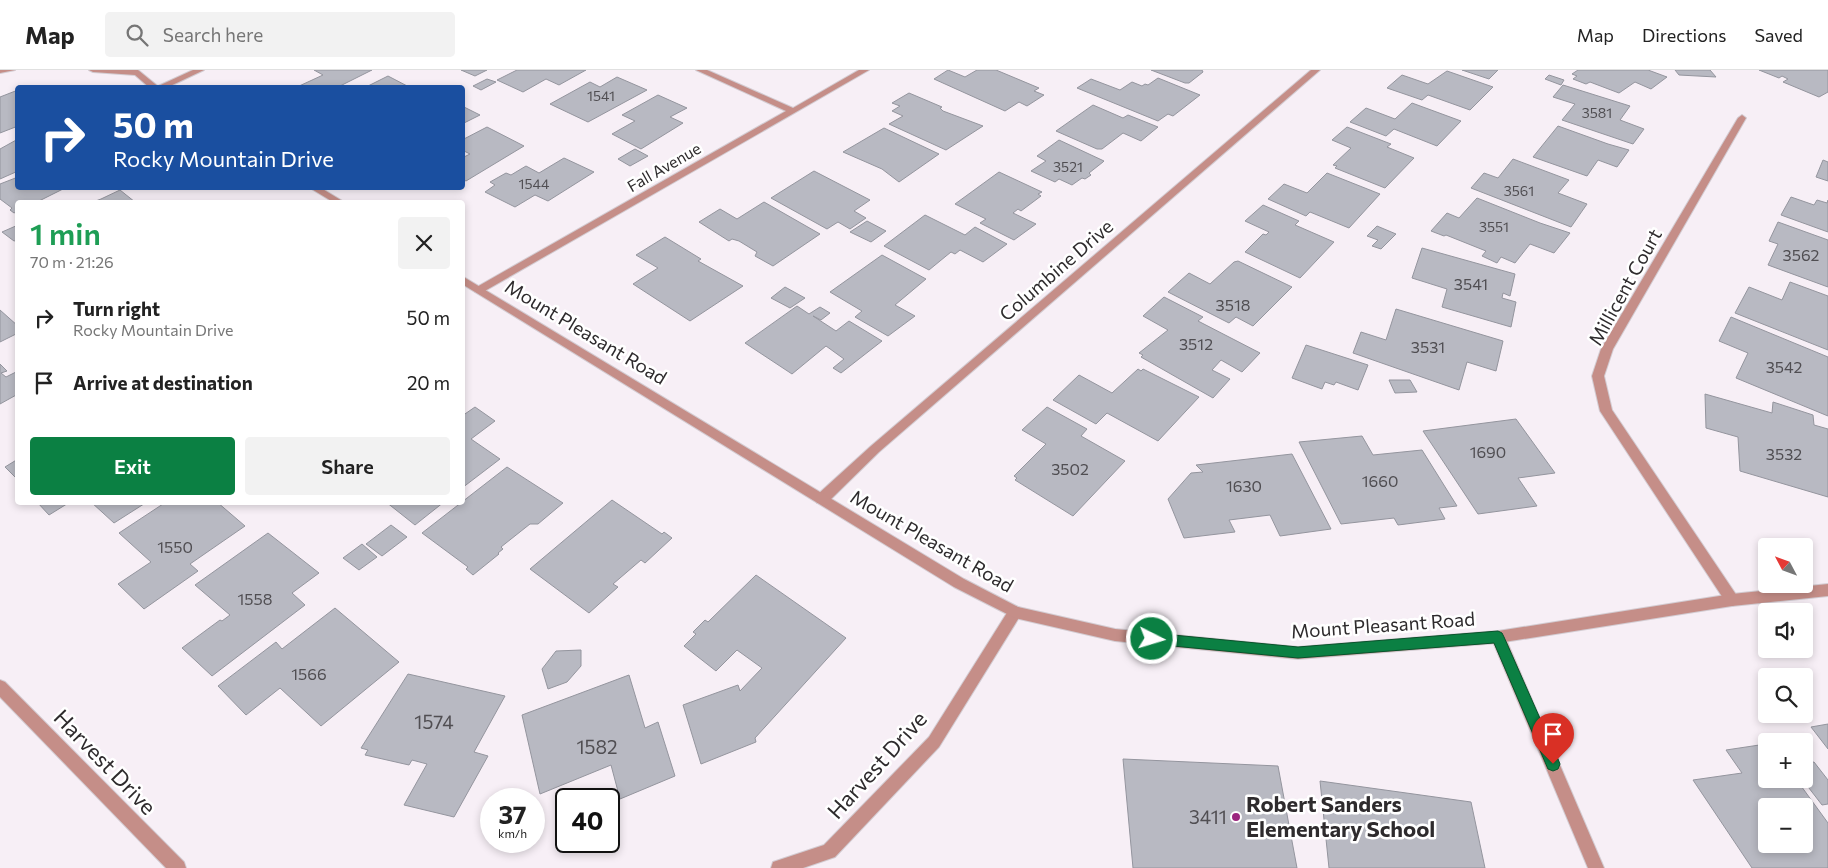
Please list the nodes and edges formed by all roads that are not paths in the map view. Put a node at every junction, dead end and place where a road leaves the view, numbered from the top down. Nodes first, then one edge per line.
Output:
1 (11, 70) edge
2 (93, 70) edge
3 (200, 70) edge
4 (700, 70) edge
5 (865, 70) edge
6 (1316, 70) edge
7 (0, 71) edge
8 (136, 71) edge
9 (153, 85) edge
10 (164, 85) edge
11 (793, 111) junction
12 (1742, 118) dead end
13 (319, 190) edge
14 (336, 200) edge
15 (465, 282) edge
16 (479, 290) junction
17 (822, 499) junction
18 (1828, 590) edge
19 (1732, 600) junction
20 (1015, 612) junction
21 (1498, 637) junction
22 (0, 687) edge
23 (178, 868) edge
24 (779, 868) edge
25 (1596, 868) edge

1 - 7 street
2 - 8 street
3 - 10 street
4 - 11 street
5 - 11 street, Fall Avenue
6 - 17 street, Columbine Drive
8 - 9 street
11 - 16 street, Fall Avenue
12 - 19 street, Millicent Court
13 - 14 street
15 - 16 street, Mount Pleasant Road
16 - 17 street, Mount Pleasant Road
17 - 20 street, Mount Pleasant Road
18 - 19 street, Mount Pleasant Road
19 - 21 street, Mount Pleasant Road
20 - 21 street, Mount Pleasant Road
20 - 24 street, Harvest Drive
21 - 25 street
22 - 23 street, Harvest Drive

